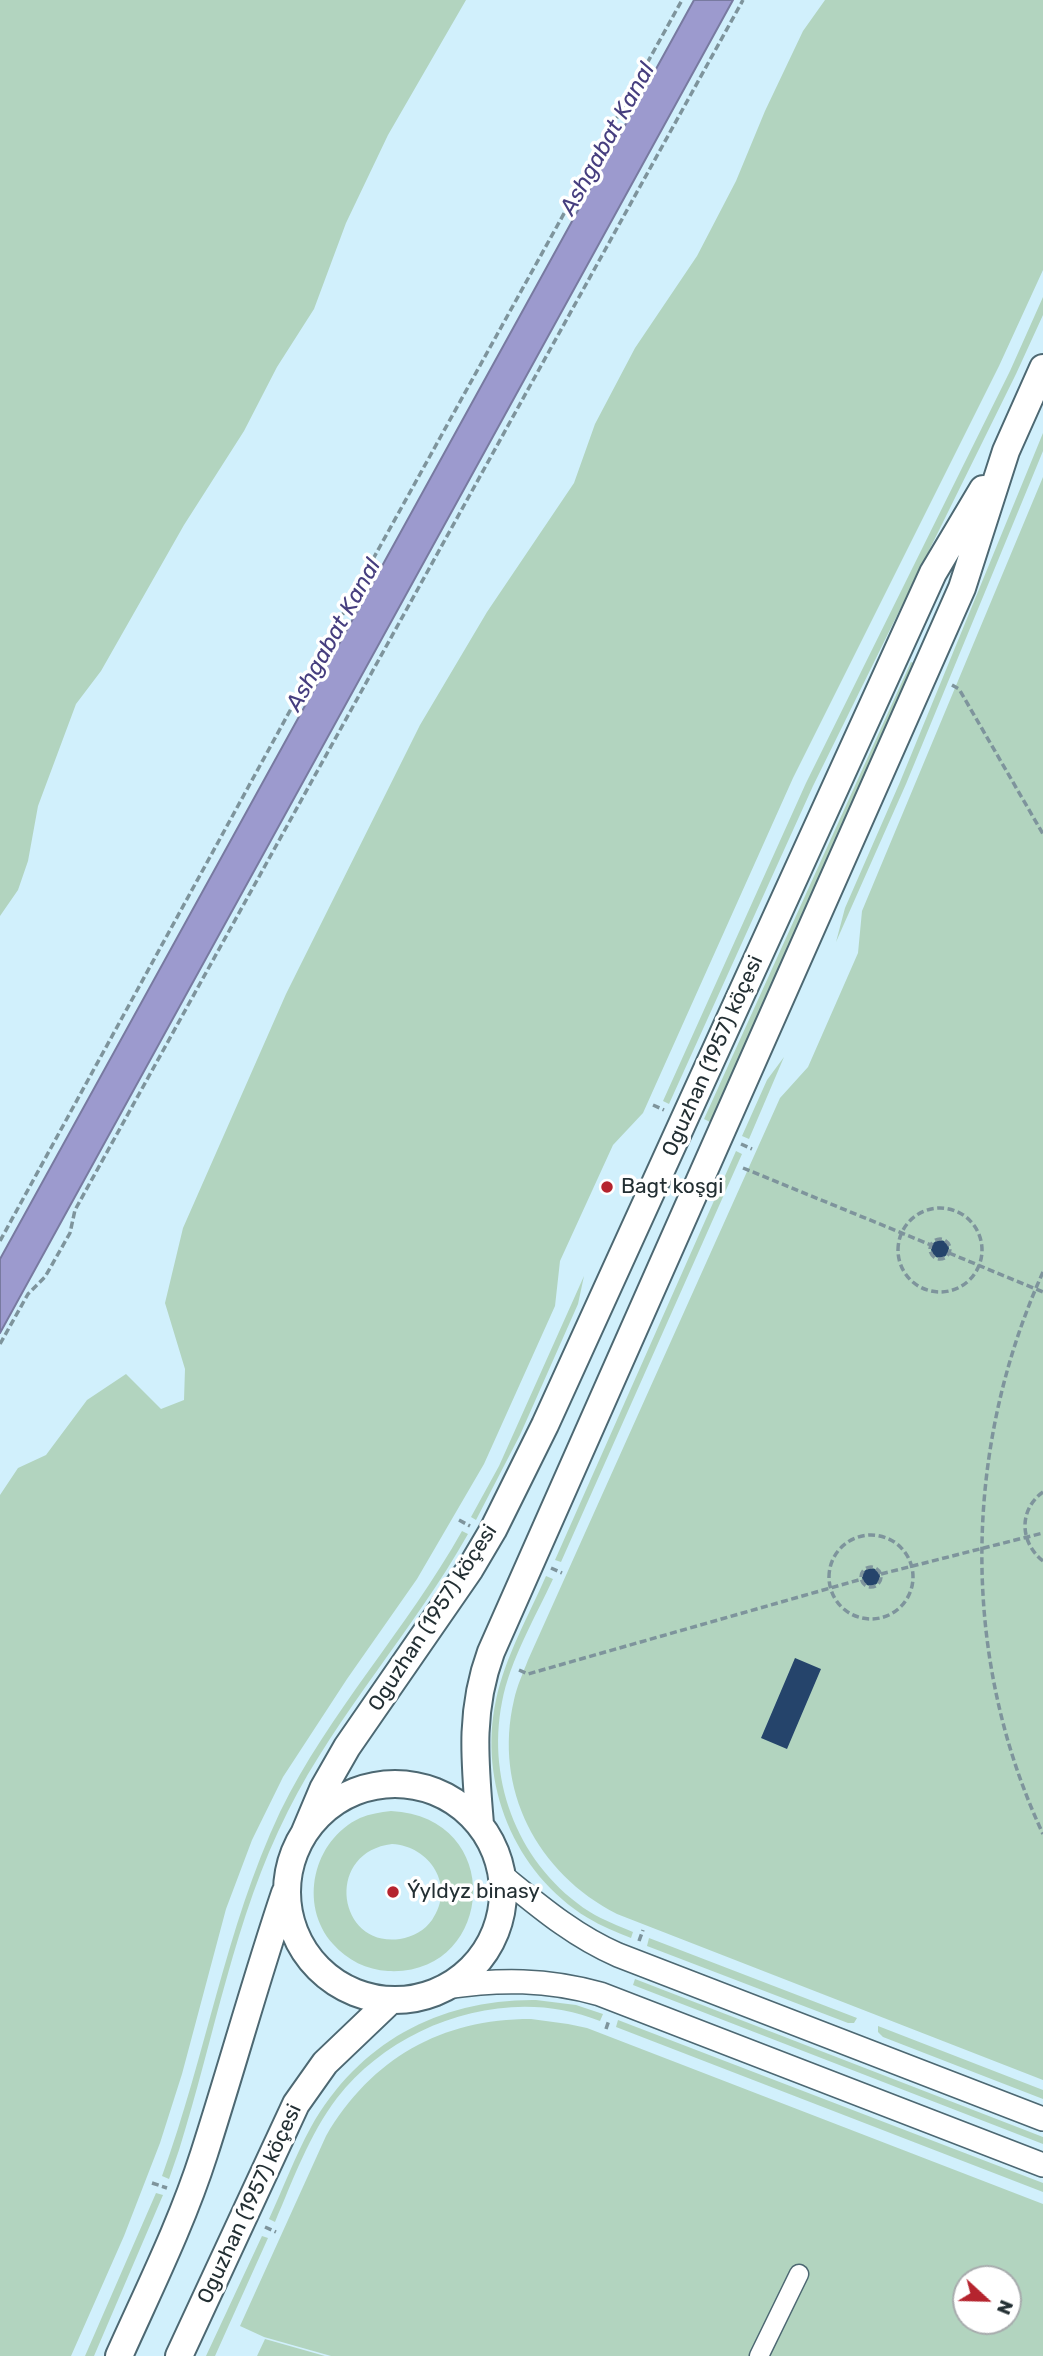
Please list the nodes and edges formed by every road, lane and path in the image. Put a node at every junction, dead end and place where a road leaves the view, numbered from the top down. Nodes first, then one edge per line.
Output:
1 (682, 0) edge
2 (743, 0) edge
3 (1043, 369) edge
4 (1006, 451) junction
5 (952, 685) dead end
6 (1043, 834) edge
7 (743, 1168) dead end
8 (902, 1233) junction
9 (0, 1241) edge
10 (931, 1245) junction
11 (949, 1253) junction
12 (979, 1266) junction
13 (1043, 1272) edge
14 (1035, 1289) junction
15 (1043, 1292) edge
16 (0, 1344) edge
17 (1043, 1492) edge
18 (1043, 1532) edge
19 (1026, 1537) junction
20 (981, 1548) junction
21 (1043, 1561) edge
22 (912, 1567) junction
23 (881, 1574) junction
24 (862, 1579) junction
25 (830, 1587) junction
26 (519, 1670) dead end
27 (480, 1824) junction
28 (303, 1834) junction
29 (1043, 1834) edge
30 (502, 1876) junction
31 (287, 1888) junction
32 (446, 1987) junction
33 (391, 2000) junction
34 (1043, 2119) edge
35 (1043, 2165) edge
36 (799, 2274) dead end
37 (119, 2356) edge
38 (179, 2356) edge
39 (759, 2356) edge

1 - 9 path
2 - 16 path
3 - 4 main road, Oguzhan (1957) köçesi
4 - 27 main road, Oguzhan (1957) köçesi
4 - 28 main road, Oguzhan (1957) köçesi
5 - 6 path
7 - 8 path
8 - 10 path
8 - 12 path
8 - 12 path
10 - 11 path
10 - 11 path
11 - 12 path
12 - 14 path
13 - 14 path
14 - 15 path
14 - 20 path
17 - 19 path
18 - 19 path
19 - 20 path
19 - 21 path
20 - 22 path
20 - 29 path
22 - 23 path
22 - 25 path
22 - 25 path
23 - 24 path
23 - 24 path
24 - 25 path
25 - 26 path
27 - 28 main road, Oguzhan (1957) köçesi
27 - 30 main road, Oguzhan (1957) köçesi
28 - 31 main road, Oguzhan (1957) köçesi
30 - 32 main road, Oguzhan (1957) köçesi
30 - 34 street
31 - 33 main road, Oguzhan (1957) köçesi
31 - 37 main road, Oguzhan (1957) köçesi
32 - 33 main road, Oguzhan (1957) köçesi
32 - 35 street
33 - 38 main road, Oguzhan (1957) köçesi
36 - 39 street

